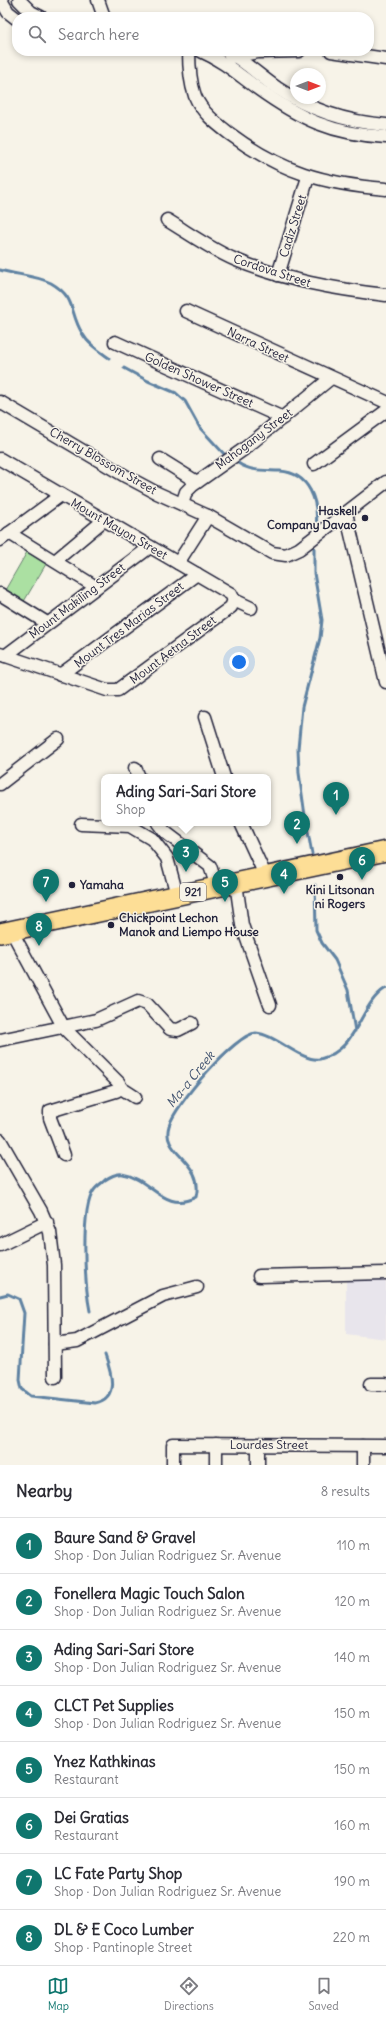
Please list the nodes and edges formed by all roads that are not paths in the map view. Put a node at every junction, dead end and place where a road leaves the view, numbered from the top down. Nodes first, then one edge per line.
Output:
1 (1, 0) edge
2 (19, 0) edge
3 (98, 0) edge
4 (31, 12) edge
5 (102, 12) edge
6 (12, 15) edge
7 (189, 56) edge
8 (228, 56) edge
9 (229, 56) edge
10 (365, 56) edge
11 (386, 59) edge
12 (386, 125) edge
13 (386, 137) edge
14 (308, 177) junction
15 (386, 189) edge
16 (167, 220) dead end
17 (278, 275) junction
18 (386, 295) edge
19 (186, 311) dead end
20 (115, 342) dead end
21 (331, 378) junction
22 (0, 402) edge
23 (386, 402) edge
24 (386, 411) edge
25 (283, 418) junction
26 (160, 459) dead end
27 (1, 461) edge
28 (314, 464) dead end
29 (197, 482) junction
30 (386, 482) edge
31 (61, 495) junction
32 (182, 504) junction
33 (346, 513) junction
34 (208, 516) junction
35 (104, 520) junction
36 (4, 536) edge
37 (150, 547) junction
38 (55, 561) junction
39 (178, 563) junction
40 (197, 574) junction
41 (96, 587) junction
42 (0, 594) edge
43 (234, 600) junction
44 (251, 608) dead end
45 (47, 623) junction
46 (2, 655) edge
47 (60, 675) junction
48 (386, 682) edge
49 (205, 717) dead end
50 (58, 739) dead end
51 (223, 774) edge
52 (0, 784) edge
53 (81, 824) dead end
54 (101, 825) edge
55 (130, 826) edge
56 (160, 826) edge
57 (242, 826) edge
58 (386, 851) edge
59 (266, 877) junction
60 (236, 883) junction
61 (217, 887) junction
62 (178, 895) junction
63 (6, 931) edge
64 (270, 1004) dead end
65 (192, 1023) dead end
66 (64, 1028) junction
67 (0, 1040) edge
68 (121, 1088) junction
69 (135, 1097) dead end
70 (0, 1140) edge
71 (64, 1155) dead end
72 (47, 1222) junction
73 (0, 1245) edge
74 (386, 1272) edge
75 (259, 1276) dead end
76 (197, 1287) dead end
77 (55, 1344) junction
78 (56, 1377) dead end
79 (371, 1384) dead end
80 (386, 1384) edge
81 (216, 1445) junction
82 (258, 1445) junction
83 (363, 1446) junction
84 (386, 1446) edge
85 (173, 1465) edge
86 (216, 1465) edge
87 (258, 1465) edge
88 (363, 1465) edge

1 - 6 street
2 - 4 street
3 - 5 street
7 - 14 street
8 - 13 street
9 - 12 street
10 - 11 street
14 - 15 street
14 - 17 street, Cadiz Street
16 - 17 street, Cordova Street
17 - 18 street, Cordova Street
19 - 21 street, Narra Street
20 - 25 street, Golden Shower Street
21 - 23 street, Narra Street
21 - 25 street, Mahogany Street
22 - 32 street, Cherry Blossom Street
24 - 28 street
25 - 29 street, Mahogany Street
26 - 29 street
27 - 31 street, Mount Mayon Street
29 - 32 street, Mahogany Street
30 - 33 street
31 - 35 street, Mount Mayon Street
31 - 36 street
32 - 34 street, Cherry Blossom Street
33 - 34 street, Cherry Blossom Street
33 - 48 street
34 - 39 street
35 - 37 street, Mount Mayon Street
35 - 38 street
36 - 38 street
37 - 39 street, Mount Mayon Street
37 - 41 street, Mount Makiling Street
38 - 41 street
39 - 40 street, Mount Mayon Street
40 - 43 street, Mount Mayon Street
40 - 47 street, Mount Tres Marias Street
41 - 45 street, Mount Makiling Street
42 - 45 street
43 - 44 street, Mount Mayon Street
43 - 47 street, Mount Aetna Street
45 - 46 street, Mount Makiling Street
46 - 47 street
49 - 51 street
50 - 52 street
53 - 54 street
55 - 62 street
56 - 61 street
57 - 59 street
58 - 59 main road, 921
59 - 60 main road, 921
60 - 61 main road, 921
60 - 64 street
61 - 62 main road, 921
62 - 63 main road, 921
63 - 66 street
65 - 66 street
66 - 67 street
66 - 68 street
68 - 69 street
68 - 71 street
70 - 72 street
72 - 73 street
72 - 77 street
74 - 75 street
76 - 77 street
77 - 78 street
79 - 80 street
81 - 82 street, Lourdes Street
81 - 85 street, Lourdes Street
81 - 86 street
82 - 83 street, Lourdes Street
82 - 87 street
83 - 84 street, Lourdes Street
83 - 88 street

